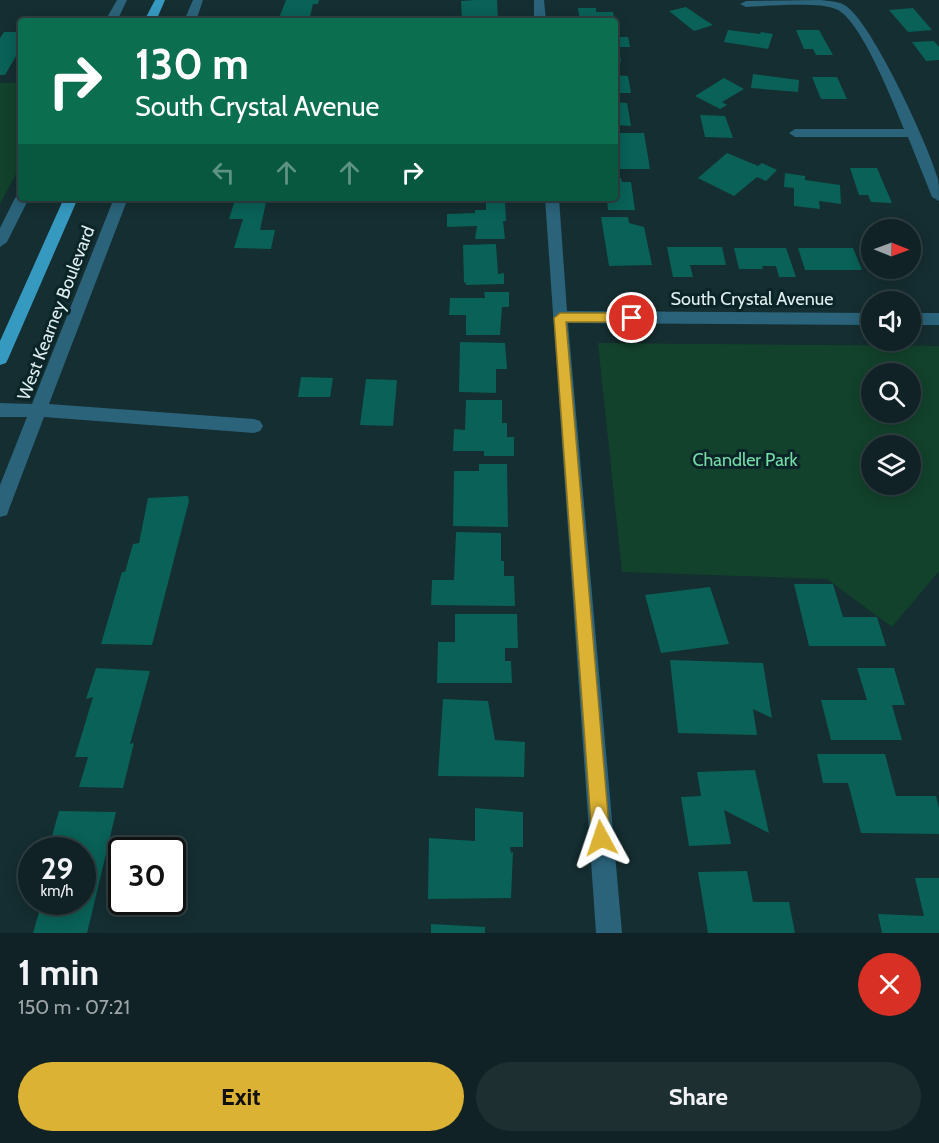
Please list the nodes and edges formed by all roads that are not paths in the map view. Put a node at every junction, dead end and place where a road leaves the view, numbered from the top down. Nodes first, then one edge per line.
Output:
1 (122, 0) edge
2 (160, 0) edge
3 (198, 0) edge
4 (539, 0) edge
5 (746, 3) dead end
6 (113, 18) edge
7 (151, 18) edge
8 (191, 18) edge
9 (540, 18) edge
10 (912, 133) junction
11 (795, 134) dead end
12 (939, 197) edge
13 (20, 201) edge
14 (70, 201) edge
15 (121, 201) edge
16 (552, 201) edge
17 (0, 242) edge
18 (560, 318) junction
19 (861, 319) edge
20 (921, 319) edge
21 (939, 319) edge
22 (0, 359) edge
23 (0, 410) edge
24 (39, 410) junction
25 (254, 426) dead end
26 (0, 509) edge
27 (609, 933) edge

1 - 6 street
2 - 7 main road
3 - 8 street
4 - 9 street
5 - 10 street
10 - 11 street
10 - 12 street
13 - 17 street
14 - 22 main road, West Kearney Boulevard
15 - 24 street, West Kearney Boulevard
16 - 18 street
18 - 19 street, South Crystal Avenue
18 - 27 street
20 - 21 street
23 - 24 street
24 - 25 street
24 - 26 street, West Kearney Boulevard

